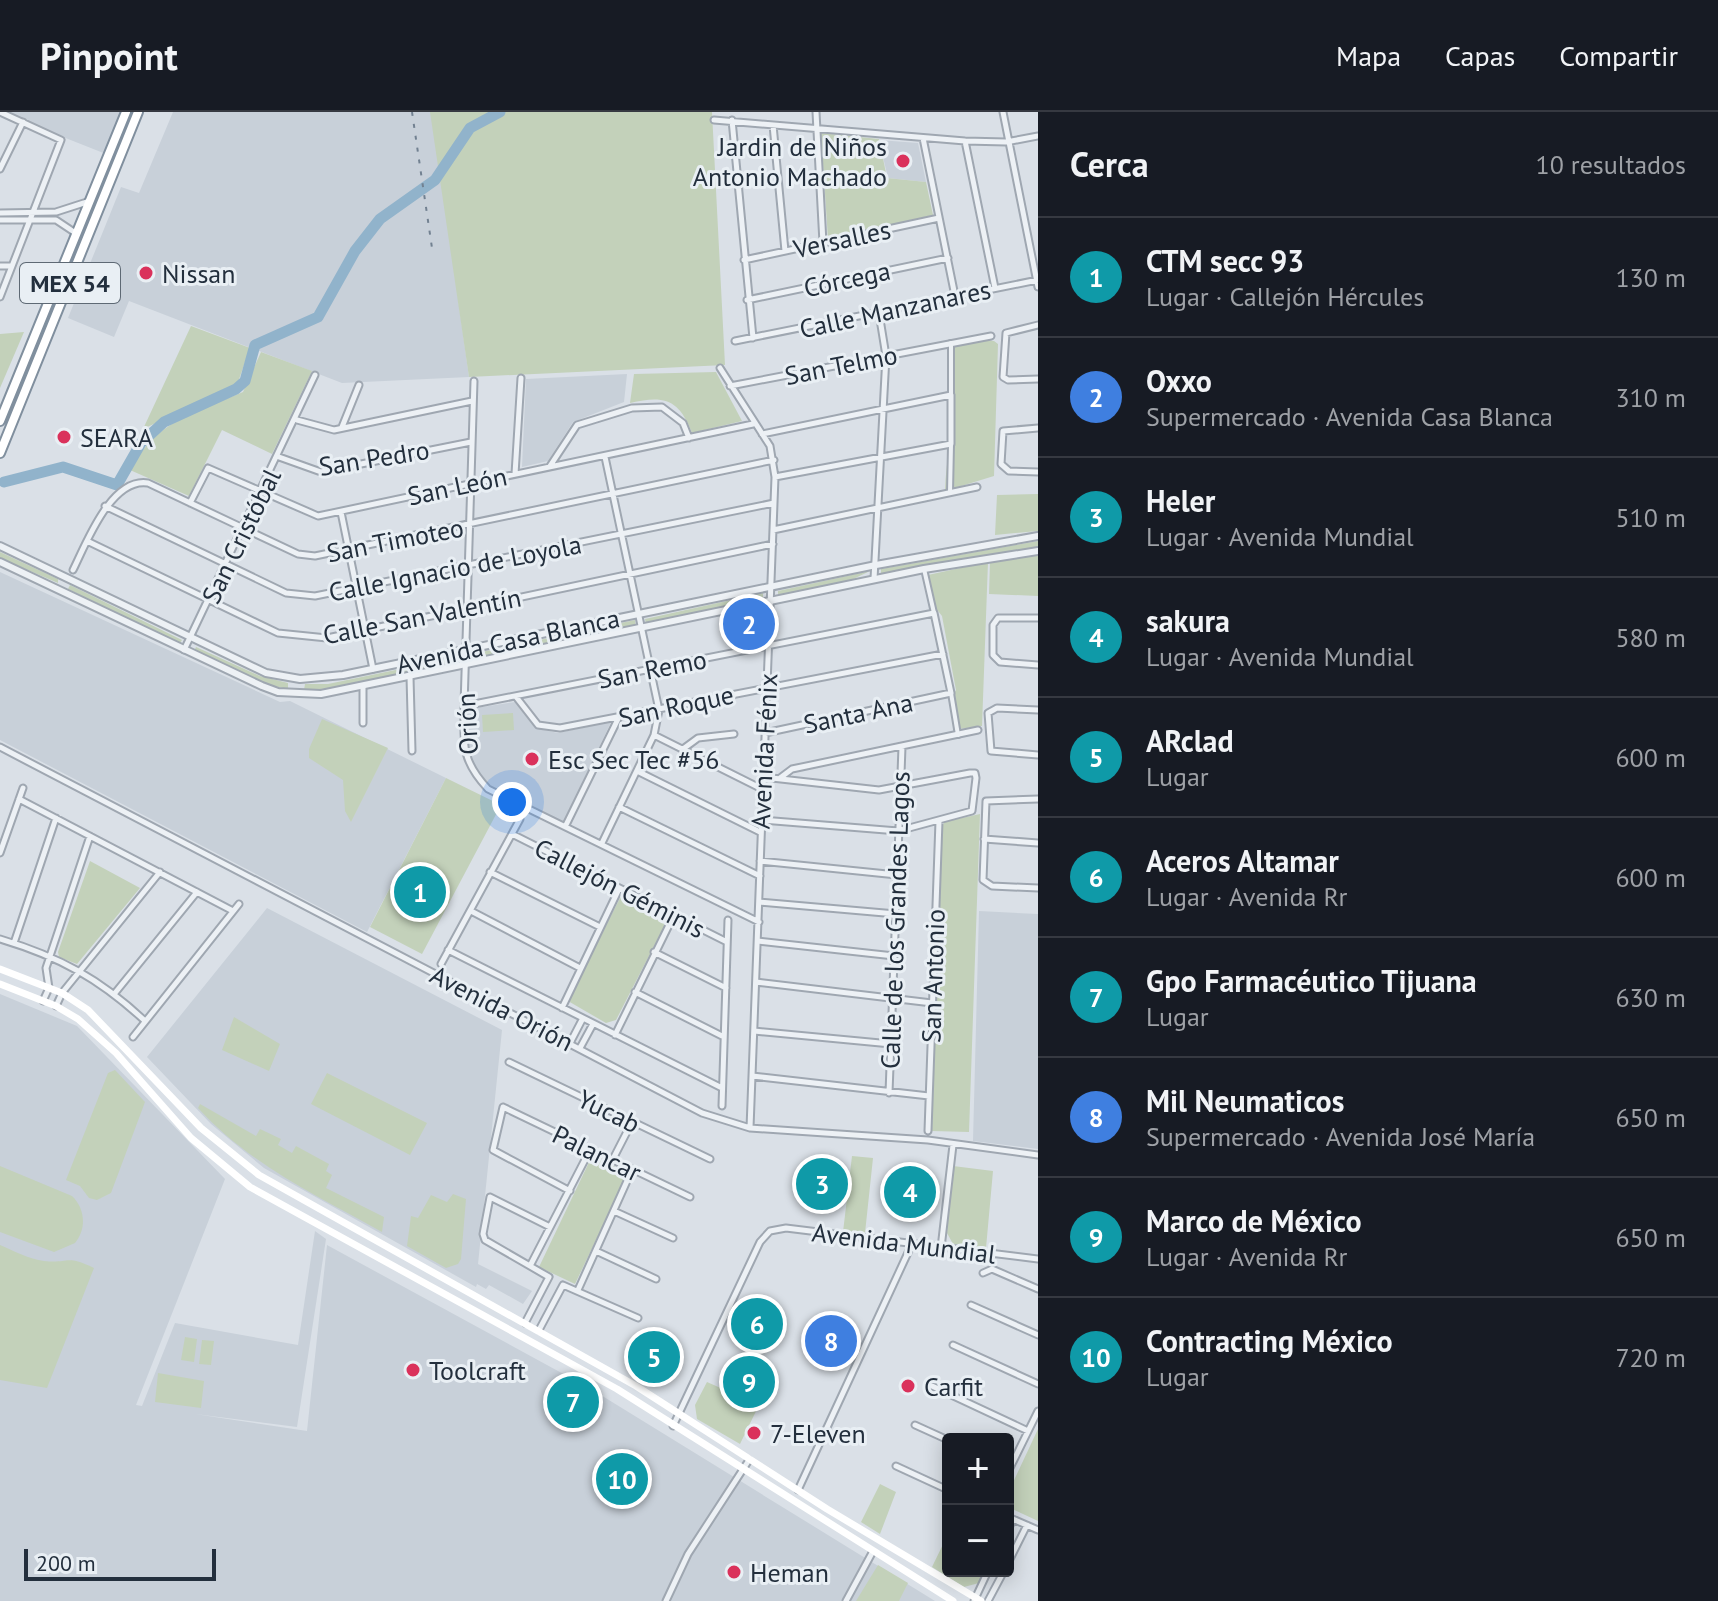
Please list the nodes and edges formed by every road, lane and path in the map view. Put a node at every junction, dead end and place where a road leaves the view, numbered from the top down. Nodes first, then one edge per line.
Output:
1 (0, 112) edge
2 (126, 112) edge
3 (138, 112) edge
4 (816, 112) edge
5 (1003, 112) edge
6 (714, 120) dead end
7 (732, 120) junction
8 (23, 122) junction
9 (773, 125) junction
10 (815, 129) junction
11 (1038, 136) edge
12 (923, 138) junction
13 (965, 141) junction
14 (1006, 142) junction
15 (0, 169) edge
16 (87, 202) junction
17 (34, 211) junction
18 (0, 213) edge
19 (31, 218) junction
20 (939, 218) junction
21 (0, 220) edge
22 (74, 232) junction
23 (823, 243) junction
24 (785, 251) junction
25 (948, 258) junction
26 (744, 260) junction
27 (0, 266) edge
28 (12, 266) junction
29 (1038, 282) edge
30 (995, 288) junction
31 (955, 296) junction
32 (0, 297) edge
33 (747, 300) junction
34 (879, 313) junction
35 (1038, 325) edge
36 (991, 336) dead end
37 (753, 338) junction
38 (735, 341) dead end
39 (951, 343) junction
40 (886, 356) junction
41 (720, 368) dead end
42 (315, 375) dead end
43 (521, 378) dead end
44 (1038, 379) edge
45 (474, 381) dead end
46 (359, 385) dead end
47 (730, 386) junction
48 (951, 395) junction
49 (472, 401) junction
50 (883, 408) junction
51 (297, 420) junction
52 (0, 421) edge
53 (753, 424) junction
54 (342, 428) junction
55 (1038, 428) edge
56 (762, 434) junction
57 (689, 438) junction
58 (471, 442) junction
59 (951, 444) junction
60 (0, 453) edge
61 (279, 457) junction
62 (605, 457) junction
63 (881, 457) junction
64 (774, 460) junction
65 (549, 467) junction
66 (1038, 472) edge
67 (515, 474) junction
68 (775, 477) junction
69 (470, 484) junction
70 (977, 487) dead end
71 (260, 491) junction
72 (613, 494) junction
73 (950, 494) junction
74 (190, 503) junction
75 (774, 503) junction
76 (105, 506) junction
77 (879, 508) junction
78 (341, 512) junction
79 (470, 525) junction
80 (243, 528) junction
81 (773, 530) junction
82 (622, 535) junction
83 (1038, 536) edge
84 (87, 541) junction
85 (773, 544) junction
86 (0, 546) edge
87 (349, 550) junction
88 (1038, 551) edge
89 (0, 562) edge
90 (226, 565) junction
91 (876, 565) junction
92 (469, 566) junction
93 (924, 569) junction
94 (73, 570) dead end
95 (630, 574) junction
96 (66, 579) junction
97 (874, 580) junction
98 (771, 588) junction
99 (357, 589) junction
100 (60, 591) junction
101 (210, 600) junction
102 (771, 601) junction
103 (467, 609) junction
104 (934, 613) junction
105 (637, 615) junction
106 (1038, 618) edge
107 (365, 628) junction
108 (640, 629) junction
109 (190, 638) junction
110 (769, 646) junction
111 (184, 651) junction
112 (465, 651) junction
113 (943, 654) junction
114 (1038, 665) edge
115 (465, 666) junction
116 (652, 668) junction
117 (373, 669) junction
118 (410, 677) junction
119 (300, 679) junction
120 (767, 686) junction
121 (363, 687) junction
122 (951, 693) junction
123 (298, 694) junction
124 (516, 697) junction
125 (464, 706) junction
126 (659, 710) junction
127 (1038, 710) edge
128 (618, 719) junction
129 (363, 723) dead end
130 (978, 730) dead end
131 (765, 733) junction
132 (734, 734) dead end
133 (654, 735) junction
134 (958, 735) junction
135 (0, 747) edge
136 (902, 747) junction
137 (683, 749) junction
138 (412, 751) dead end
139 (1038, 755) edge
140 (637, 771) junction
141 (763, 777) junction
142 (780, 778) junction
143 (23, 788) dead end
144 (762, 789) junction
145 (900, 789) junction
146 (19, 799) junction
147 (1038, 799) edge
148 (619, 807) junction
149 (56, 818) junction
150 (520, 819) dead end
151 (761, 820) junction
152 (939, 821) junction
153 (566, 825) junction
154 (898, 831) junction
155 (760, 832) junction
156 (512, 834) junction
157 (90, 836) junction
158 (984, 839) junction
159 (602, 843) junction
160 (1038, 843) edge
161 (0, 853) edge
162 (760, 861) junction
163 (160, 872) junction
164 (490, 872) junction
165 (897, 875) junction
166 (760, 876) junction
167 (1038, 888) edge
168 (619, 889) junction
169 (197, 892) junction
170 (759, 902) junction
171 (239, 904) dead end
172 (233, 911) junction
173 (471, 911) junction
174 (896, 914) junction
175 (674, 915) junction
176 (728, 920) dead end
177 (759, 922) junction
178 (600, 927) junction
179 (0, 939) edge
180 (758, 941) junction
181 (727, 942) junction
182 (14, 943) junction
183 (448, 950) junction
184 (654, 952) junction
185 (894, 956) junction
186 (51, 957) junction
187 (441, 964) dead end
188 (580, 968) junction
189 (0, 969) edge
190 (82, 970) junction
191 (756, 982) junction
192 (0, 984) edge
193 (49, 988) junction
194 (726, 988) junction
195 (635, 992) junction
196 (62, 993) junction
197 (115, 993) junction
198 (892, 998) junction
199 (43, 1001) junction
200 (932, 1003) junction
201 (56, 1006) junction
202 (562, 1008) junction
203 (583, 1018) junction
204 (145, 1021) junction
205 (593, 1024) junction
206 (754, 1031) junction
207 (615, 1035) junction
208 (133, 1037) dead end
209 (724, 1037) junction
210 (570, 1043) junction
211 (891, 1044) junction
212 (580, 1048) junction
213 (509, 1062) dead end
214 (752, 1076) junction
215 (722, 1088) junction
216 (889, 1093) junction
217 (929, 1096) junction
218 (722, 1106) dead end
219 (632, 1122) junction
220 (750, 1128) junction
221 (928, 1131) dead end
222 (953, 1145) junction
223 (590, 1150) junction
224 (1038, 1155) edge
225 (613, 1159) junction
226 (710, 1159) dead end
227 (632, 1170) junction
228 (570, 1191) junction
229 (690, 1197) dead end
230 (614, 1211) junction
231 (550, 1227) junction
232 (673, 1238) dead end
233 (912, 1244) junction
234 (359, 1247) junction
235 (390, 1247) junction
236 (941, 1248) junction
237 (596, 1251) junction
238 (1038, 1259) edge
239 (531, 1264) junction
240 (983, 1273) dead end
241 (656, 1279) dead end
242 (1038, 1289) edge
243 (578, 1290) junction
244 (971, 1305) dead end
245 (638, 1318) dead end
246 (525, 1323) junction
247 (539, 1330) junction
248 (1038, 1335) edge
249 (953, 1345) dead end
250 (1038, 1384) edge
251 (932, 1386) dead end
252 (1038, 1411) edge
253 (680, 1413) junction
254 (915, 1425) dead end
255 (673, 1426) junction
256 (1028, 1431) junction
257 (942, 1437) edge
258 (749, 1460) junction
259 (1014, 1460) edge
260 (896, 1466) dead end
261 (741, 1470) junction
262 (942, 1487) edge
263 (798, 1491) junction
264 (1014, 1519) edge
265 (1027, 1525) junction
266 (1038, 1530) edge
267 (1015, 1550) edge
268 (872, 1553) junction
269 (986, 1577) edge
270 (1001, 1577) edge
271 (977, 1600) edge
272 (666, 1601) edge
273 (846, 1601) edge
274 (953, 1601) edge
275 (988, 1601) edge

1 - 8 street
2 - 16 highway, MEX 54
3 - 60 highway, MEX 54
4 - 10 street
5 - 14 street
6 - 7 street
7 - 9 street
7 - 26 street
8 - 15 street
8 - 17 street
9 - 10 street
9 - 24 street
10 - 12 street
10 - 23 street
11 - 14 street
12 - 13 street
12 - 20 street
13 - 14 street
13 - 30 street
14 - 29 street
16 - 17 street
16 - 22 highway, MEX 54
17 - 18 street
17 - 19 street
19 - 21 street
19 - 22 street
19 - 28 street
20 - 23 street, Versalles
20 - 25 street
22 - 52 highway, MEX 54
23 - 24 street, Versalles
24 - 26 street, Versalles
25 - 31 street
25 - 33 street, Córcega
26 - 33 street
27 - 28 street
28 - 32 street
29 - 30 street, Calle Manzanares
30 - 31 street, Calle Manzanares
31 - 34 street, Calle Manzanares
33 - 37 street
34 - 37 street, Calle Manzanares
34 - 40 street
35 - 44 street
36 - 39 street, San Telmo
37 - 38 street, Calle Manzanares
39 - 40 street, San Telmo
39 - 48 street
40 - 47 street, San Telmo
40 - 50 street
41 - 47 street, Avenida Fénix
42 - 51 street, San Cristóbal
43 - 67 street
45 - 49 street, Orión
46 - 54 street
47 - 53 street, Avenida Fénix
48 - 50 street
48 - 59 street
49 - 54 street
49 - 58 street, Orión
50 - 56 street
50 - 63 street
51 - 54 street
51 - 61 street, San Cristóbal
53 - 56 street, Avenida Fénix
53 - 57 street, San León
55 - 66 street
56 - 64 street, Avenida Fénix
57 - 62 street, San León
57 - 65 street
58 - 61 street, San Pedro
58 - 69 street, Orión
59 - 63 street
59 - 73 street
61 - 71 street, San Cristóbal
62 - 65 street, San León
62 - 72 street
63 - 68 street
63 - 77 street
64 - 68 street, Avenida Fénix
64 - 72 street, San Timoteo
65 - 67 street, San León
67 - 69 street, San León
68 - 75 street, Avenida Fénix
69 - 78 street, San León
69 - 79 street, Orión
70 - 73 street
71 - 74 street, San León
71 - 78 street, San León
71 - 80 street, San Cristóbal
72 - 79 street, San Timoteo
72 - 82 street
73 - 77 street
74 - 76 street, San Timoteo
74 - 80 street, San Timoteo
75 - 81 street, Avenida Fénix
75 - 82 street, Calle Ignacio de Loyola
76 - 84 street, San Timoteo
76 - 90 street, Calle Ignacio de Loyola
77 - 81 street
77 - 91 street
78 - 87 street
79 - 87 street, San Timoteo
79 - 92 street, Orión
80 - 87 street, San Timoteo
80 - 90 street, San Cristóbal
81 - 85 street, Avenida Fénix
82 - 92 street, Calle Ignacio de Loyola
82 - 95 street
83 - 91 street, Avenida Casa Blanca
84 - 94 street, San Timoteo
84 - 101 street, Calle San Valentín
85 - 95 street, Calle San Valentín
85 - 98 street, Avenida Fénix
86 - 96 street, Avenida Casa Blanca
87 - 99 street
88 - 93 street, Avenida Casa Blanca
89 - 100 street, Avenida Casa Blanca
90 - 99 street, Calle Ignacio de Loyola
90 - 101 street, San Cristóbal
91 - 97 street
91 - 98 street, Avenida Casa Blanca
92 - 99 street, Calle Ignacio de Loyola
92 - 103 street, Orión
93 - 97 street, Avenida Casa Blanca
93 - 104 street
95 - 103 street, Calle San Valentín
95 - 105 street
96 - 100 street
96 - 109 street, Avenida Casa Blanca
97 - 102 street, Avenida Casa Blanca
98 - 102 street, Avenida Fénix
98 - 105 street, Avenida Casa Blanca
99 - 107 street
100 - 111 street, Avenida Casa Blanca
101 - 107 street, Calle San Valentín
101 - 109 street, San Cristóbal
102 - 108 street, Avenida Casa Blanca
102 - 110 street, Avenida Fénix
103 - 107 street, Calle San Valentín
103 - 112 street, Orión
104 - 110 street, San Remo
104 - 113 street
105 - 108 street
105 - 112 street, Avenida Casa Blanca
106 - 114 street
107 - 117 street
108 - 115 street, Avenida Casa Blanca
108 - 116 street
109 - 111 street, San Cristóbal
109 - 119 street, Avenida Casa Blanca
110 - 116 street, San Remo
110 - 120 street, Avenida Fénix
111 - 123 street, Avenida Casa Blanca
112 - 115 street, Orión
112 - 117 street, Avenida Casa Blanca
113 - 120 street, San Roque
113 - 122 street
115 - 118 street, Avenida Casa Blanca
115 - 125 street, Orión
116 - 124 street, San Remo
116 - 126 street
117 - 119 street, Avenida Casa Blanca
118 - 121 street, Avenida Casa Blanca
118 - 138 street
119 - 123 street
120 - 126 street, San Roque
120 - 131 street, Avenida Fénix
121 - 123 street, Avenida Casa Blanca
121 - 129 street
122 - 131 street, Santa Ana
122 - 134 street
124 - 125 street, San Remo
124 - 128 street, San Roque
125 - 153 street, Orión
126 - 128 street, San Roque
126 - 133 street
127 - 139 street
128 - 153 street
130 - 134 street
131 - 141 street, Avenida Fénix
132 - 137 street
133 - 137 street
133 - 140 street
134 - 136 street
135 - 210 street, Avenida Orión
136 - 142 street
136 - 145 street, Calle de los Grandes Lagos
137 - 144 street
140 - 148 street
140 - 155 street
141 - 142 street
141 - 144 street, Avenida Fénix
142 - 145 street
143 - 146 street
144 - 151 street, Avenida Fénix
145 - 152 street
145 - 154 street, Calle de los Grandes Lagos
146 - 149 street
146 - 161 street
147 - 158 street
148 - 159 street
148 - 166 street
149 - 157 street
149 - 182 street
150 - 156 street
151 - 154 street
151 - 155 street, Avenida Fénix
152 - 154 street
152 - 200 street, San Antonio
153 - 159 street, Orión
154 - 165 street, Calle de los Grandes Lagos
155 - 162 street, Avenida Fénix
156 - 164 street
156 - 168 street, Callejón Géminis
157 - 163 street
157 - 186 street
158 - 160 street
158 - 167 street
159 - 177 street, Orión
162 - 165 street
162 - 166 street, Avenida Fénix
163 - 169 street
163 - 190 street
164 - 173 street
164 - 178 street
165 - 174 street, Calle de los Grandes Lagos
166 - 170 street, Avenida Fénix
168 - 175 street, Callejón Géminis
168 - 178 street
169 - 172 street
169 - 197 street
170 - 174 street
170 - 177 street, Avenida Fénix
171 - 172 street
172 - 204 street
173 - 183 street
173 - 188 street
174 - 185 street, Calle de los Grandes Lagos
175 - 181 street, Callejón Géminis
175 - 184 street
176 - 181 street
177 - 180 street, Avenida Fénix
178 - 188 street
179 - 182 street
180 - 185 street
180 - 191 street, Avenida Fénix
181 - 194 street
182 - 186 street
183 - 187 street
183 - 202 street
184 - 194 street
184 - 195 street
185 - 198 street, Calle de los Grandes Lagos
186 - 190 street
186 - 193 street
188 - 202 street
189 - 193 main road
190 - 196 street
190 - 197 street
191 - 198 street
191 - 206 street, Avenida Fénix
192 - 199 main road
193 - 196 main road
193 - 199 street
194 - 209 street
195 - 207 street
195 - 209 street
196 - 201 street
196 - 235 main road
197 - 204 street
198 - 200 street
198 - 211 street, Calle de los Grandes Lagos
199 - 201 main road
200 - 217 street, San Antonio
201 - 234 main road
202 - 203 street
203 - 205 street
203 - 210 street
204 - 208 street
205 - 207 street
205 - 212 street
206 - 211 street
206 - 214 street, Avenida Fénix
207 - 215 street
209 - 215 street
210 - 212 street, Avenida Orión
211 - 216 street, Calle de los Grandes Lagos
212 - 220 street, Avenida Orión
213 - 219 street, Yucab
214 - 216 street
214 - 220 street, Avenida Fénix
215 - 218 street
216 - 217 street
217 - 221 street, San Antonio
219 - 225 street
219 - 226 street, Yucab
220 - 222 street, Avenida Orión
222 - 224 street, Avenida Orión
222 - 236 street
223 - 225 street, Palancar
223 - 228 street
223 - 228 street, Palancar
225 - 227 street, Palancar
227 - 229 street, Palancar
227 - 230 street
228 - 231 street
230 - 232 street
230 - 237 street
231 - 239 street
231 - 239 street
233 - 236 street, Avenida Mundial
233 - 253 street, Avenida Mundial
233 - 263 street
234 - 235 main road
234 - 255 main road
235 - 246 main road
236 - 238 street, Avenida Mundial
237 - 241 street
237 - 243 street
239 - 246 street
240 - 242 street
243 - 245 street
243 - 247 street
244 - 248 street
246 - 247 main road
247 - 253 main road
249 - 250 street
251 - 256 street
252 - 256 street
253 - 255 street
253 - 258 main road
254 - 257 street
255 - 261 main road
256 - 259 street
258 - 261 street
258 - 263 main road
260 - 262 street
261 - 268 main road
261 - 272 street
263 - 271 main road
264 - 265 street
265 - 266 street
265 - 267 street
268 - 273 street
268 - 274 main road
269 - 271 street
270 - 275 street

